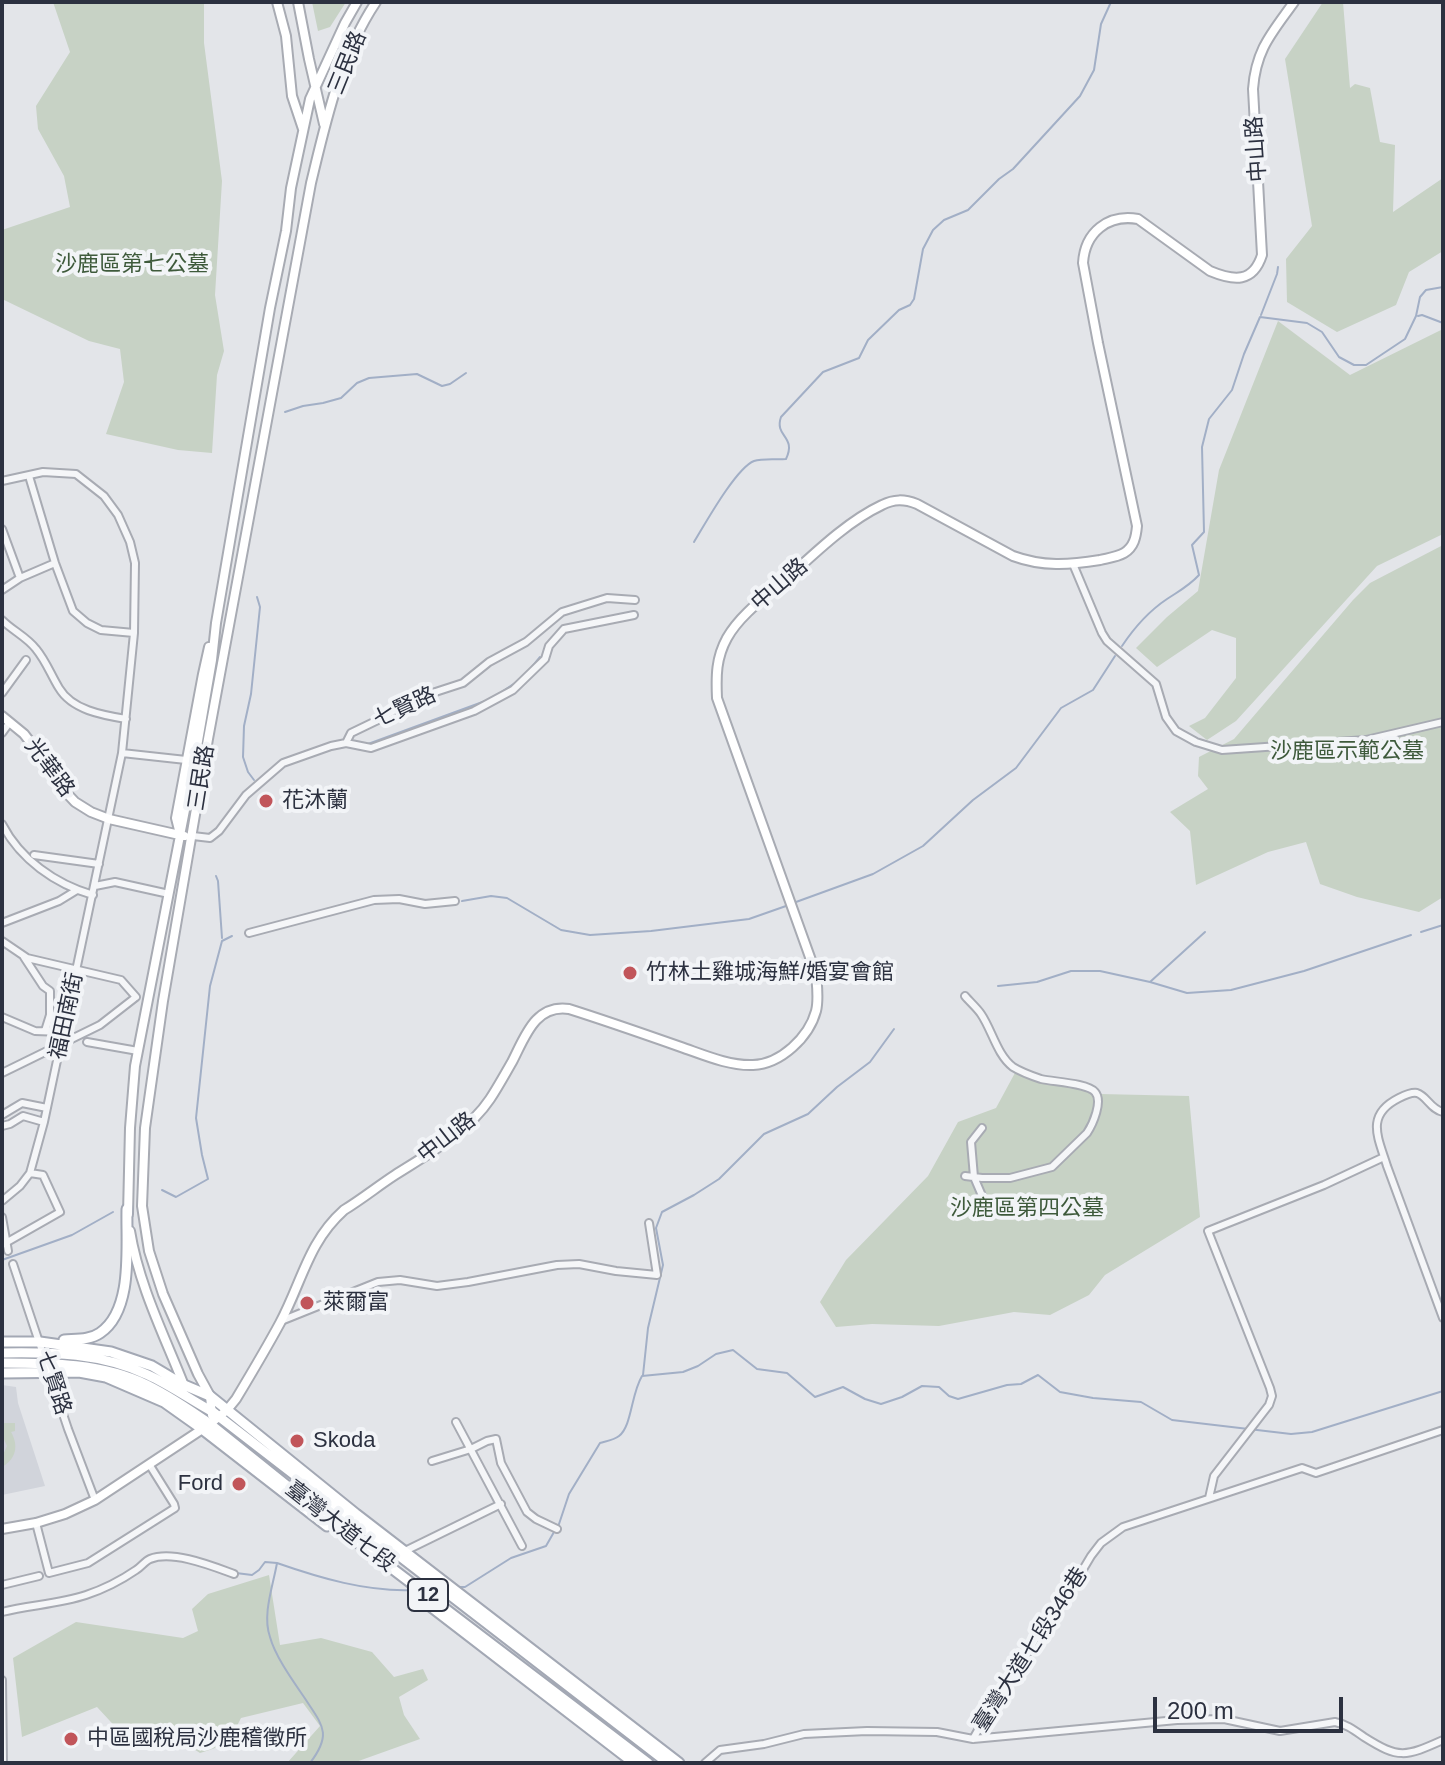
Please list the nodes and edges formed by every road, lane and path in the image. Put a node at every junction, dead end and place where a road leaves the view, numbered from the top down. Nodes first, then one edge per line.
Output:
1 (277, 2) edge
2 (298, 2) edge
3 (357, 2) edge
4 (376, 2) edge
5 (1294, 2) edge
6 (315, 86) junction
7 (325, 125) junction
8 (303, 130) junction
9 (29, 476) junction
10 (2, 481) edge
11 (2, 529) edge
12 (231, 532) junction
13 (246, 534) junction
14 (55, 563) junction
15 (1073, 564) junction
16 (20, 578) junction
17 (2, 590) edge
18 (635, 600) dead end
19 (634, 615) dead end
20 (2, 620) edge
21 (216, 623) junction
22 (134, 633) junction
23 (26, 660) dead end
24 (2, 693) edge
25 (6, 719) edge
26 (126, 719) junction
27 (1443, 722) edge
28 (2, 733) edge
29 (346, 743) junction
30 (122, 753) junction
31 (186, 760) junction
32 (109, 819) junction
33 (2, 824) edge
34 (180, 836) junction
35 (193, 836) junction
36 (34, 855) dead end
37 (99, 864) junction
38 (95, 886) junction
39 (77, 890) junction
40 (169, 894) junction
41 (93, 895) junction
42 (455, 901) dead end
43 (2, 923) edge
44 (249, 933) dead end
45 (2, 941) edge
46 (22, 955) junction
47 (77, 969) junction
48 (965, 996) dead end
49 (136, 997) junction
50 (149, 1000) junction
51 (163, 1001) junction
52 (2, 1017) edge
53 (45, 1031) junction
54 (63, 1032) junction
55 (87, 1042) dead end
56 (60, 1045) junction
57 (138, 1051) junction
58 (2, 1073) edge
59 (47, 1108) junction
60 (1443, 1112) edge
61 (2, 1115) edge
62 (44, 1122) junction
63 (2, 1126) edge
64 (982, 1128) dead end
65 (1384, 1157) junction
66 (128, 1167) junction
67 (144, 1167) junction
68 (30, 1173) junction
69 (965, 1176) dead end
70 (974, 1177) junction
71 (983, 1198) dead end
72 (2, 1201) edge
73 (127, 1209) junction
74 (2, 1217) edge
75 (649, 1223) dead end
76 (6, 1246) edge
77 (13, 1264) dead end
78 (1443, 1318) edge
79 (281, 1321) junction
80 (2, 1342) edge
81 (2, 1353) edge
82 (44, 1358) junction
83 (2, 1363) edge
84 (2, 1373) edge
85 (184, 1385) junction
86 (210, 1396) junction
87 (189, 1399) junction
88 (220, 1413) junction
89 (195, 1414) junction
90 (456, 1422) dead end
91 (206, 1426) junction
92 (1443, 1430) edge
93 (471, 1449) junction
94 (432, 1461) dead end
95 (149, 1464) junction
96 (1209, 1498) junction
97 (95, 1500) junction
98 (501, 1504) junction
99 (356, 1514) junction
100 (36, 1523) junction
101 (2, 1529) edge
102 (557, 1529) dead end
103 (522, 1546) dead end
104 (405, 1551) junction
105 (234, 1574) dead end
106 (39, 1576) dead end
107 (433, 1583) junction
108 (2, 1585) edge
109 (2, 1612) edge
110 (2, 1680) edge
111 (973, 1739) junction
112 (1443, 1740) edge
113 (3, 1763) edge
114 (634, 1763) edge
115 (648, 1763) edge
116 (668, 1763) edge
117 (679, 1763) edge
118 (705, 1763) edge

1 - 8 street, 三民路
2 - 6 street, 三民路
3 - 6 street, 三民路
4 - 7 street, 三民路
5 - 15 street, 中山路
6 - 7 street, 三民路
6 - 8 street, 三民路
7 - 13 street, 三民路
8 - 12 street, 三民路
9 - 10 street, 福田南街
9 - 14 street
9 - 22 street, 福田南街
11 - 16 street
12 - 13 street
12 - 21 street, 三民路
13 - 35 street, 三民路
14 - 16 street
14 - 22 street
15 - 27 street
15 - 79 street, 中山路
16 - 17 street
18 - 29 street, 七賢路
19 - 29 street
20 - 26 street
21 - 31 street, 三民路
21 - 34 street, 三民路
22 - 26 street, 福田南街
23 - 24 street
25 - 28 street
25 - 32 street, 光華路
26 - 30 street, 福田南街
29 - 35 street, 七賢路
30 - 31 street
30 - 32 street, 福田南街
31 - 34 street, 三民路
32 - 34 street, 光華路
32 - 37 street, 福田南街
33 - 39 street
34 - 35 street, 光華路
34 - 40 street, 三民路
35 - 51 street, 三民路
36 - 37 street
37 - 38 street, 福田南街
38 - 40 street
38 - 41 street, 福田南街
39 - 41 street
39 - 43 street
40 - 50 street, 三民路
41 - 47 street, 福田南街
42 - 44 street
45 - 46 street
46 - 47 street
46 - 53 street
47 - 49 street
47 - 54 street, 福田南街
48 - 70 street
49 - 50 street
49 - 56 street
50 - 51 street
50 - 57 street, 三民路
51 - 67 street, 三民路
52 - 53 street
53 - 54 street
54 - 56 street, 福田南街
55 - 57 street
56 - 58 street
56 - 59 street, 福田南街
57 - 66 street, 三民路
59 - 61 street
59 - 62 street, 福田南街
60 - 65 street
62 - 63 street
62 - 68 street, 福田南街
64 - 70 street
65 - 78 street
65 - 96 street
66 - 67 street
66 - 73 street, 三民路
67 - 86 street, 三民路
68 - 72 street, 福田南街
68 - 76 street
69 - 70 street
70 - 71 street
73 - 82 main road
73 - 85 street, 三民路
74 - 76 street
75 - 79 street
77 - 82 street, 七賢路
79 - 88 street, 中山路
80 - 82 main road, 臺灣大道七段 / 12
81 - 82 main road, 臺灣大道七段 / 12
82 - 83 main road, 臺灣大道七段 / 12
82 - 84 main road, 臺灣大道七段 / 12
82 - 85 main road, 臺灣大道七段 / 12
82 - 87 main road, 臺灣大道七段 / 12
82 - 89 main road, 臺灣大道七段 / 12
82 - 91 main road, 臺灣大道七段 / 12
82 - 97 street, 七賢路
85 - 86 main road, 臺灣大道七段 / 12
85 - 87 street, 三民路
86 - 88 main road, 臺灣大道七段 / 12
87 - 88 main road, 臺灣大道七段 / 12
87 - 89 street, 三民路
88 - 91 street, 中山路
88 - 99 main road, 臺灣大道七段 / 12
88 - 107 main road, 臺灣大道七段 / 12
89 - 91 main road, 臺灣大道七段 / 12
90 - 93 street
91 - 95 street, 中山路
91 - 114 main road, 臺灣大道七段 / 12
91 - 115 main road, 臺灣大道七段 / 12
92 - 96 street, 臺灣大道七段346巷
93 - 94 street
93 - 98 street
93 - 102 street
95 - 97 street, 中山路
95 - 100 street
96 - 111 street, 臺灣大道七段346巷
97 - 100 street, 中山路
98 - 103 street
98 - 104 street
99 - 104 main road, 臺灣大道七段 / 12
99 - 107 main road, 臺灣大道七段 / 12
100 - 101 street, 中山路
104 - 117 main road, 臺灣大道七段 / 12
105 - 109 street
106 - 108 street
107 - 116 main road, 臺灣大道七段 / 12
110 - 113 street
111 - 112 street, 臺灣大道七段346巷
111 - 118 street

